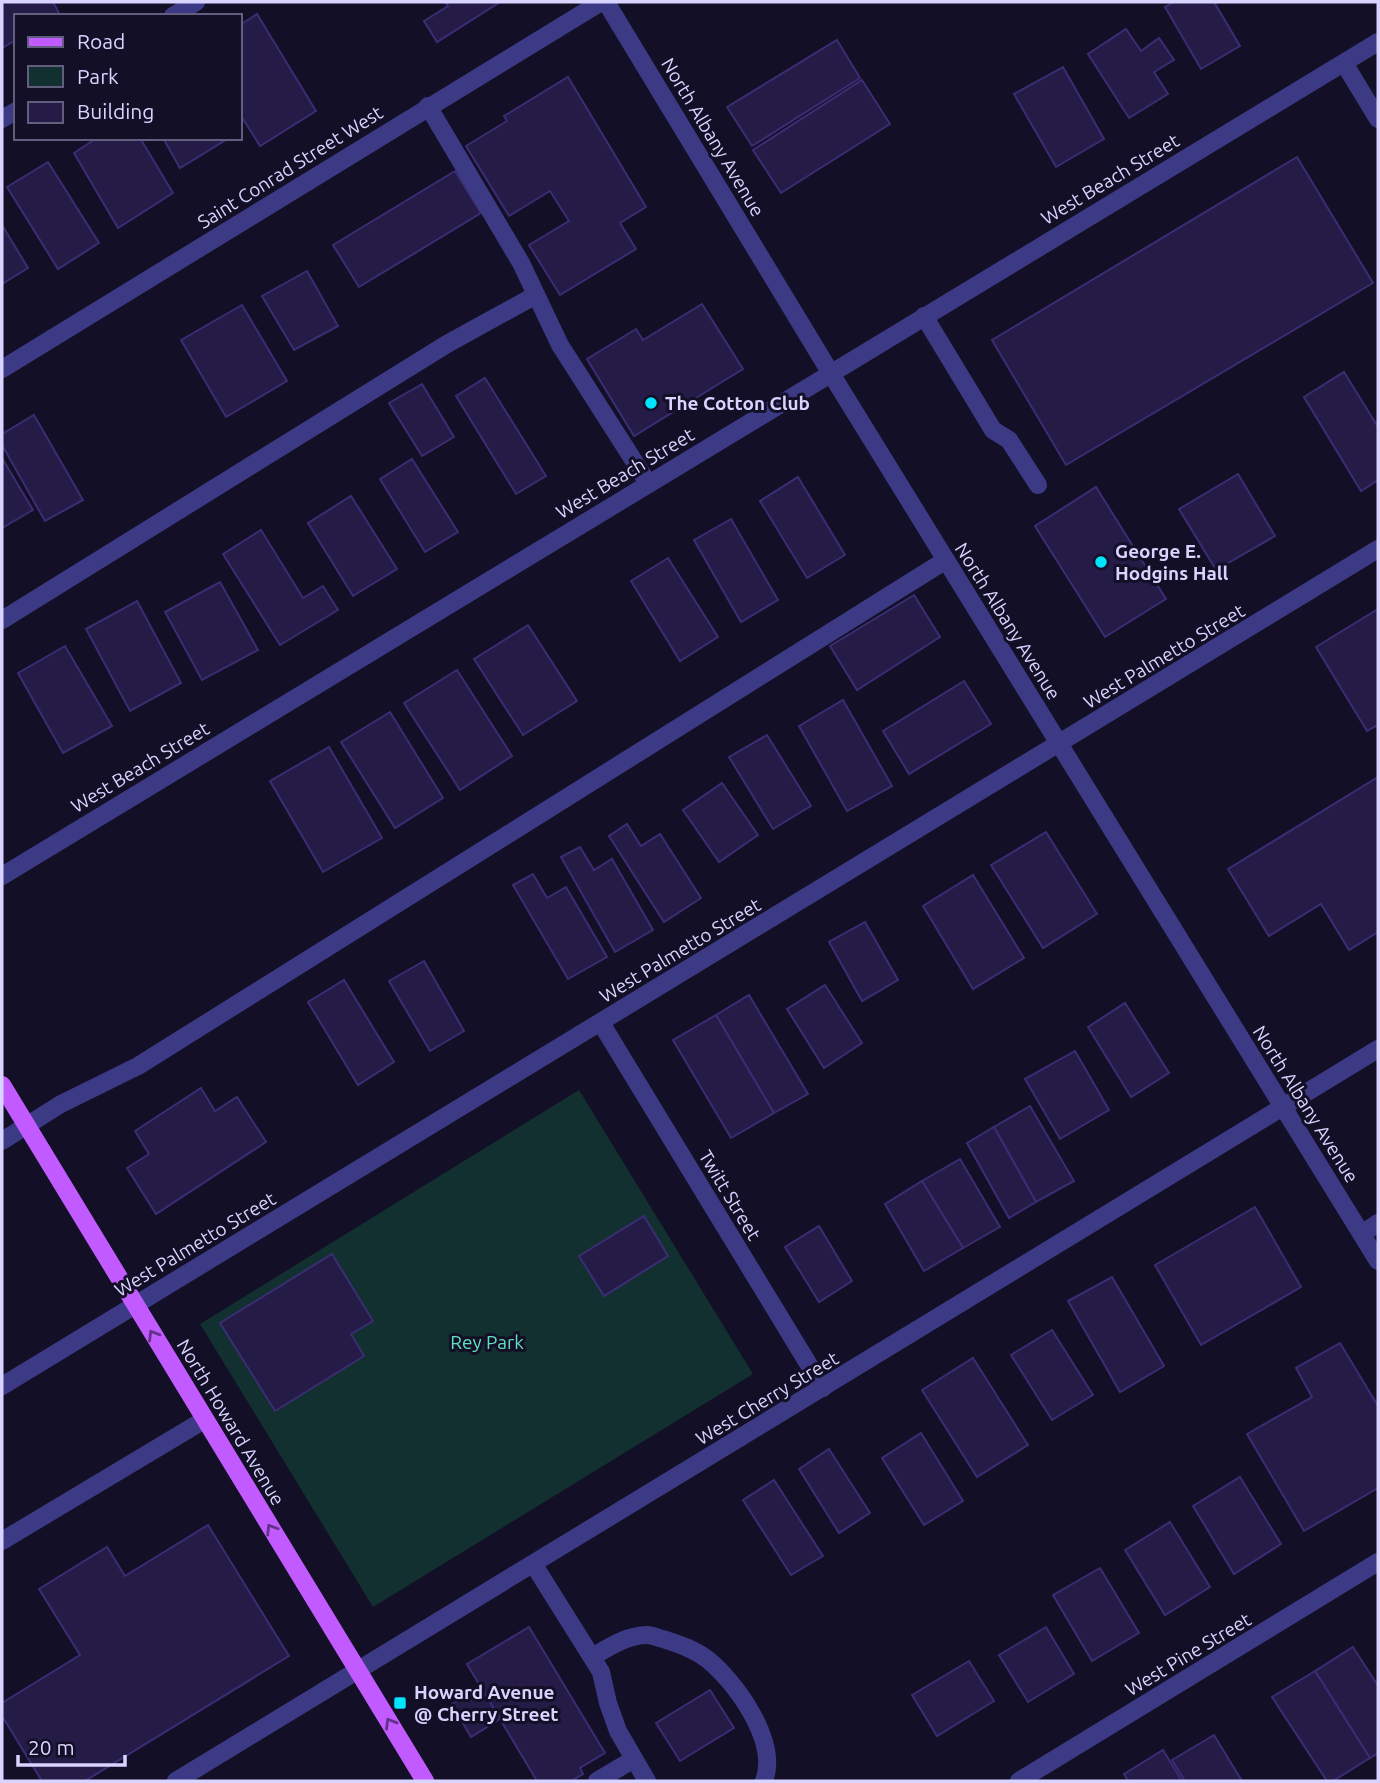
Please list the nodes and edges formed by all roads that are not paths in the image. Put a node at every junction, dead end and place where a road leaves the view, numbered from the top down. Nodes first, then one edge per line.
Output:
1 (196, 2) edge
2 (601, 2) edge
3 (606, 2) edge
4 (176, 14) edge
5 (1378, 42) edge
6 (1344, 62) junction
7 (428, 106) junction
8 (1378, 119) edge
9 (536, 295) junction
10 (924, 316) junction
11 (2, 369) edge
12 (830, 372) junction
13 (648, 483) junction
14 (1038, 485) dead end
15 (1378, 549) edge
16 (946, 560) junction
17 (2, 620) edge
18 (1060, 744) junction
19 (2, 876) edge
20 (601, 1023) junction
21 (1378, 1049) edge
22 (2, 1084) edge
23 (1284, 1107) junction
24 (27, 1126) junction
25 (2, 1141) edge
26 (1378, 1223) edge
27 (1362, 1234) junction
28 (1378, 1261) edge
29 (135, 1305) junction
30 (2, 1386) edge
31 (823, 1388) junction
32 (204, 1420) junction
33 (2, 1541) edge
34 (1378, 1562) edge
35 (534, 1565) junction
36 (592, 1657) junction
37 (359, 1672) junction
38 (634, 1759) junction
39 (176, 1781) edge
40 (425, 1781) edge
41 (597, 1781) edge
42 (647, 1781) edge
43 (764, 1781) edge
44 (1019, 1781) edge

1 - 4 street
2 - 7 street, Saint Conrad Street West
3 - 12 street, North Albany Avenue
5 - 6 street, West Beach Street
6 - 8 street
6 - 10 street, West Beach Street
7 - 9 street
7 - 11 street, Saint Conrad Street West
9 - 13 street
9 - 17 street
10 - 12 street, West Beach Street
10 - 14 street
12 - 13 street, West Beach Street
12 - 16 street, North Albany Avenue
13 - 19 street, West Beach Street
15 - 18 street, West Palmetto Street
16 - 18 street, North Albany Avenue
16 - 24 street
18 - 20 street, West Palmetto Street
18 - 23 street, North Albany Avenue
20 - 29 street, West Palmetto Street
20 - 31 street, Twitt Street
21 - 23 street, West Cherry Street
22 - 24 main road, North Howard Avenue
23 - 27 street, North Albany Avenue
23 - 31 street, West Cherry Street
24 - 25 street
24 - 29 main road, North Howard Avenue
26 - 27 street
27 - 28 street, North Albany Avenue
29 - 30 street, West Palmetto Street
32 -> 29 main road, North Howard Avenue
31 - 35 street, West Cherry Street
32 - 33 street
37 -> 32 main road, North Howard Avenue
34 - 44 street, West Pine Street
35 - 36 street
35 - 37 street, West Cherry Street
36 - 38 street
36 - 43 street
37 - 39 street, West Cherry Street
40 -> 37 main road, North Howard Avenue
38 - 41 street
38 - 42 street

